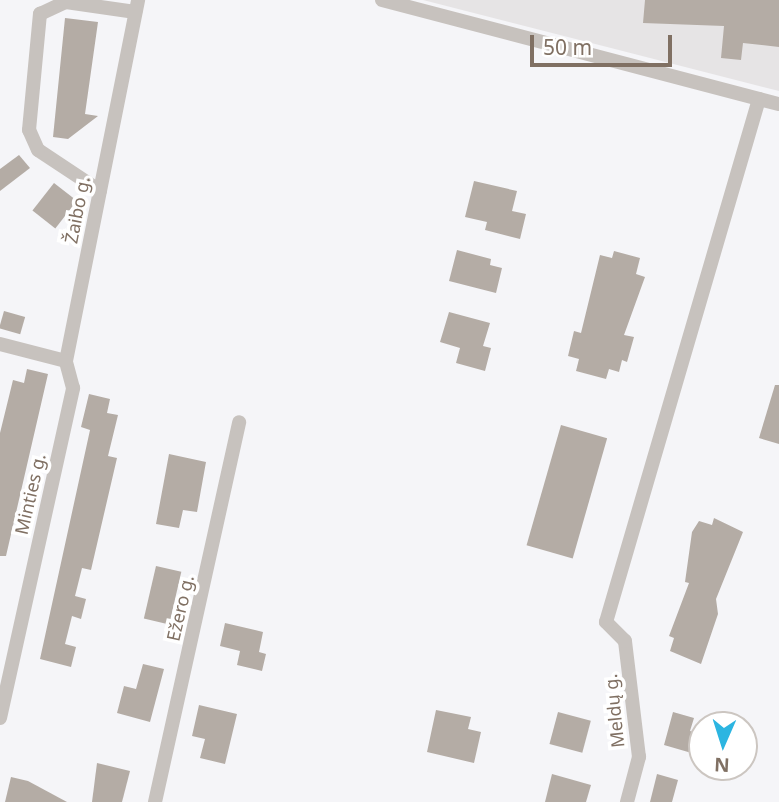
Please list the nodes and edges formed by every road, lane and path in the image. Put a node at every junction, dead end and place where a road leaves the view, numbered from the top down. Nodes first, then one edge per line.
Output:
1 (382, 0) edge
2 (137, 6) edge
3 (759, 99) junction
4 (779, 104) edge
5 (100, 191) junction
6 (0, 344) edge
7 (66, 361) junction
8 (240, 422) dead end
9 (0, 718) edge
10 (155, 802) edge
11 (627, 802) edge

1 - 3 street
2 - 5 street, Žaibo g.
2 - 5 street
3 - 4 street
3 - 11 street, Meldų g.
5 - 7 street, Žaibo g.
6 - 7 street
7 - 9 street, Minties g.
8 - 10 street, Ežero g.

